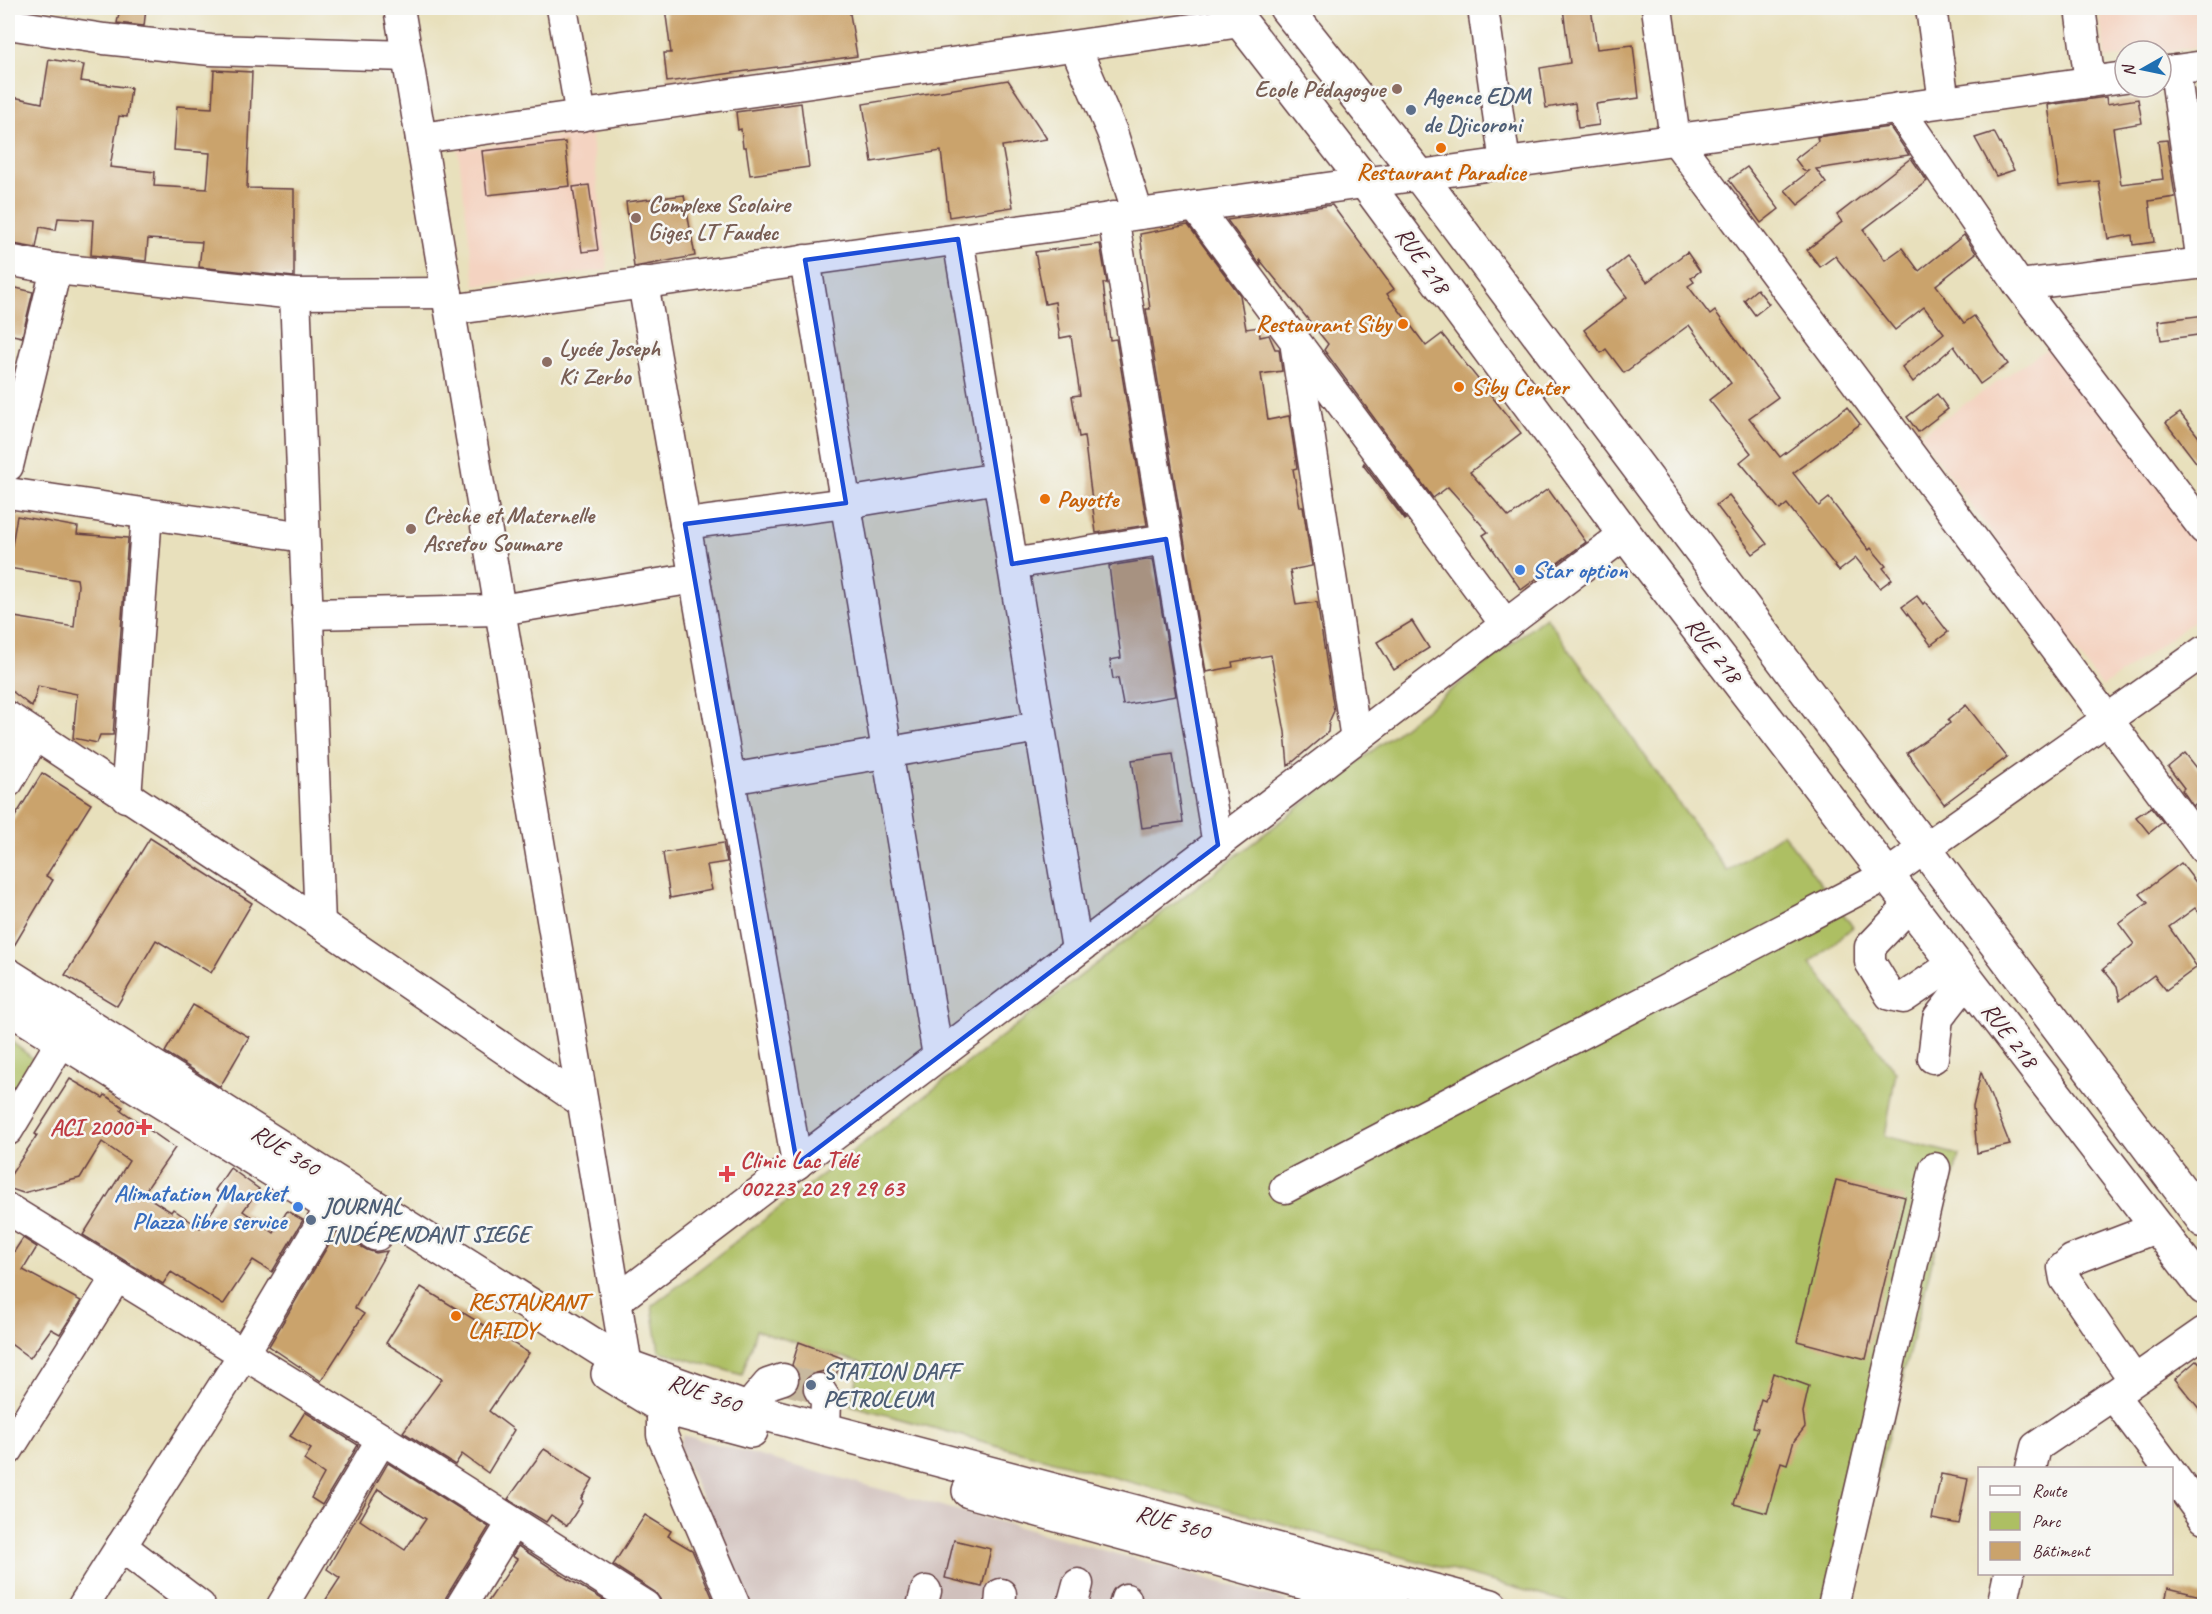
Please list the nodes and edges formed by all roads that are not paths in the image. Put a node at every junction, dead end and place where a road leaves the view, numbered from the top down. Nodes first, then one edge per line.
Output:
1 (399, 8) edge
2 (562, 8) edge
3 (1286, 8) edge
4 (1483, 8) edge
5 (1657, 8) edge
6 (1931, 8) edge
7 (2080, 8) edge
8 (1235, 15) edge
9 (8, 24) edge
10 (1075, 46) junction
11 (407, 56) junction
12 (2205, 66) edge
13 (2173, 70) edge
14 (2113, 79) edge
15 (2090, 82) junction
16 (2173, 98) edge
17 (1944, 102) junction
18 (1898, 108) junction
19 (581, 116) junction
20 (421, 138) junction
21 (1675, 140) junction
22 (1505, 163) junction
23 (1419, 175) junction
24 (1365, 182) junction
25 (1195, 206) junction
26 (1125, 216) junction
27 (958, 239) junction
28 (8, 260) edge
29 (805, 260) junction
30 (2203, 263) edge
31 (56, 269) junction
32 (643, 283) junction
33 (2019, 285) junction
34 (295, 294) junction
35 (448, 302) junction
36 (1296, 345) junction
37 (8, 466) edge
38 (998, 478) junction
39 (8, 493) edge
40 (846, 503) junction
41 (147, 514) junction
42 (685, 524) junction
43 (2205, 529) edge
44 (1625, 534) junction
45 (304, 537) junction
46 (1166, 539) junction
47 (1012, 564) junction
48 (694, 578) junction
49 (500, 610) junction
50 (308, 614) junction
51 (1506, 625) junction
52 (2205, 651) edge
53 (8, 717) edge
54 (2107, 718) junction
55 (1040, 727) junction
56 (34, 737) junction
57 (1356, 739) junction
58 (888, 753) junction
59 (730, 779) junction
60 (8, 782) edge
61 (126, 797) junction
62 (1218, 845) junction
63 (1924, 848) junction
64 (2205, 849) edge
65 (1887, 875) junction
66 (1910, 905) junction
67 (320, 923) junction
68 (1077, 950) junction
69 (1961, 972) junction
70 (8, 975) edge
71 (8, 1007) edge
72 (61, 1042) junction
73 (938, 1056) junction
74 (1933, 1058) dead end
75 (582, 1102) junction
76 (8, 1130) edge
77 (797, 1164) junction
78 (1935, 1168) dead end
79 (1285, 1188) dead end
80 (332, 1207) junction
81 (8, 1209) edge
82 (2205, 1221) edge
83 (2158, 1227) junction
84 (117, 1276) junction
85 (2205, 1287) edge
86 (616, 1301) junction
87 (2205, 1332) edge
88 (243, 1354) junction
89 (623, 1373) junction
90 (783, 1379) dead end
91 (2123, 1388) junction
92 (819, 1389) dead end
93 (662, 1407) junction
94 (747, 1409) junction
95 (825, 1429) junction
96 (382, 1438) junction
97 (8, 1450) edge
98 (2031, 1467) edge
99 (2167, 1467) edge
100 (2173, 1475) edge
101 (2205, 1518) edge
102 (512, 1523) junction
103 (121, 1546) junction
104 (2009, 1575) edge
105 (83, 1606) edge
106 (200, 1606) edge
107 (282, 1606) edge
108 (461, 1606) edge
109 (645, 1606) edge
110 (735, 1606) edge
111 (1389, 1606) edge
112 (1491, 1606) edge
113 (1833, 1606) edge
114 (2002, 1606) edge

1 - 11 street
2 - 19 street
3 - 23 main road, RUE 218
4 - 22 street
5 - 21 street
6 - 17 street
7 - 15 street
8 - 10 street
8 - 24 main road, RUE 218
9 - 11 street
10 - 19 street
10 - 26 street
11 - 20 street
12 - 13 street
14 - 15 street
15 - 17 street
16 - 30 street
17 - 18 street
18 - 21 street
18 - 33 street
19 - 20 street
20 - 35 street
21 - 22 street
21 - 54 street
22 - 23 street
23 - 24 street
23 - 63 main road, RUE 218
24 - 25 street
24 - 44 main road, RUE 218
25 - 26 street
25 - 36 street
26 - 27 street
26 - 46 street
27 - 29 street
27 - 38 street
28 - 31 street
29 - 32 street
29 - 40 street
30 - 33 street
31 - 34 street
31 - 37 street
32 - 35 street
32 - 42 street
33 - 43 street
34 - 35 street
34 - 45 street
35 - 49 street
36 - 51 street
36 - 57 street
38 - 40 street
38 - 47 street
39 - 41 street
40 - 42 street
40 - 58 street
41 - 45 street
41 - 61 street
42 - 48 street
44 - 51 street
44 - 65 main road, RUE 218
45 - 50 street
46 - 47 street
46 - 62 street
47 - 55 street
48 - 49 street
48 - 59 street
49 - 50 street
49 - 75 street
50 - 67 street
51 - 57 street
52 - 54 street
53 - 56 street
54 - 63 street
54 - 64 street
55 - 58 street
55 - 68 street
56 - 60 street
56 - 61 street
57 - 62 street
58 - 59 street
58 - 73 street
59 - 77 street
61 - 67 street
62 - 68 street
63 - 65 street
63 - 82 main road, RUE 218
65 - 66 main road, RUE 218
65 - 79 street
66 - 69 main road, RUE 218
66 - 69 street
67 - 75 street
68 - 73 street
69 - 74 street
69 - 83 main road, RUE 218
70 - 89 main road, RUE 360
71 - 72 main road, RUE 360
72 - 76 street
72 - 80 main road, RUE 360
73 - 77 street
75 - 86 street
77 - 86 street
78 - 113 street
80 - 88 street
80 - 89 main road, RUE 360
81 - 84 street
83 - 85 main road, RUE 218
83 - 91 street
84 - 88 street
84 - 97 street
86 - 89 street
87 - 91 street
88 - 96 street
88 - 103 street
89 - 93 main road, RUE 360
89 - 94 main road, RUE 360
90 - 94 street
91 - 98 street
91 - 99 street
92 - 95 street
93 - 110 street
93 - 111 main road, RUE 360
94 - 95 main road, RUE 360
95 - 112 main road, RUE 360
96 - 102 street
96 - 107 street
100 - 101 street
102 - 108 street
102 - 109 street
103 - 105 street
103 - 106 street
104 - 114 street

